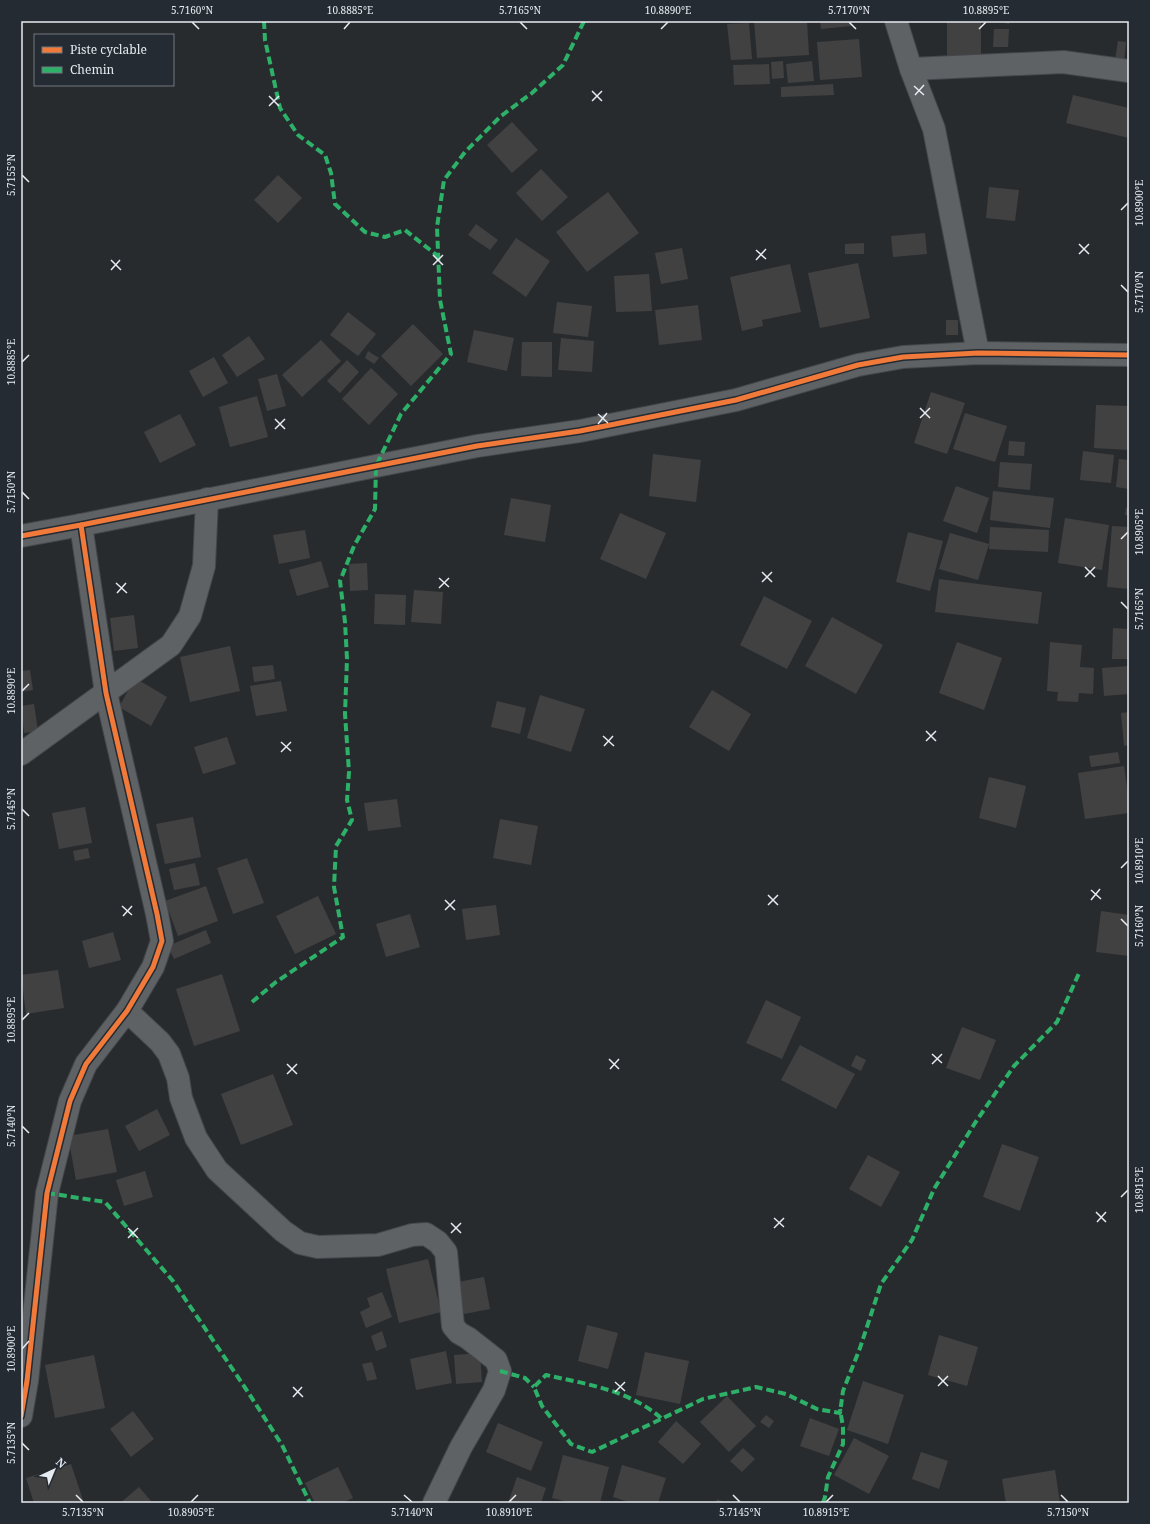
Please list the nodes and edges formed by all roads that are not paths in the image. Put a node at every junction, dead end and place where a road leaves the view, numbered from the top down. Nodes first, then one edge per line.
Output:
1 (896, 21) edge
2 (911, 69) junction
3 (1129, 71) edge
4 (978, 353) junction
5 (1129, 355) edge
6 (207, 499) junction
7 (81, 525) junction
8 (21, 536) edge
9 (106, 693) junction
10 (21, 754) edge
11 (127, 1011) junction
12 (21, 1416) edge
13 (434, 1503) edge

1 - 2 street
2 - 3 street
2 - 4 street
4 - 5 street
4 - 6 street
6 - 7 street
6 - 9 street
7 - 8 street
7 - 9 street
9 - 10 street
9 - 11 street
11 - 12 street
11 - 13 street

